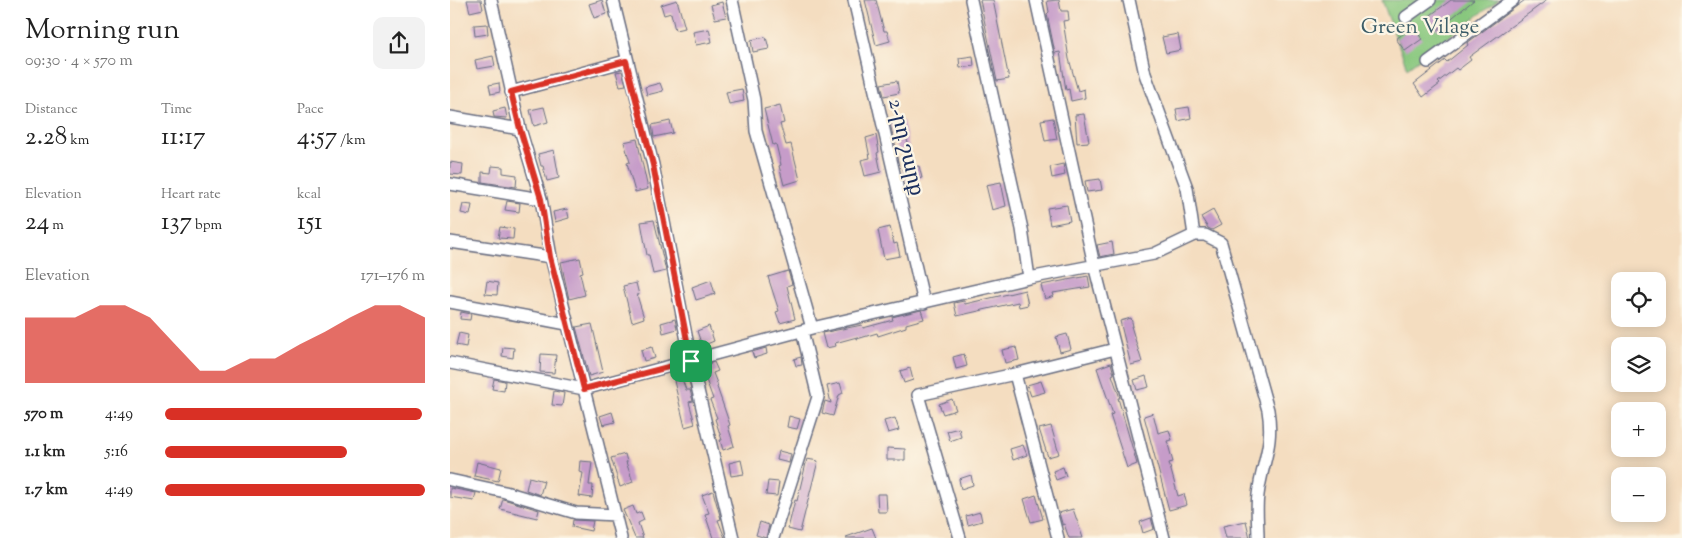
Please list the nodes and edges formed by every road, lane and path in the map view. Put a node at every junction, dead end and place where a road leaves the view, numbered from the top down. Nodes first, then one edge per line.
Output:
1 (491, 0) edge
2 (613, 0) edge
3 (732, 0) edge
4 (854, 0) edge
5 (971, 0) edge
6 (1036, 0) edge
7 (1129, 0) edge
8 (1430, 0) edge
9 (1512, 0) edge
10 (1406, 17) dead end
11 (626, 61) junction
12 (1428, 62) dead end
13 (511, 92) junction
14 (450, 117) edge
15 (520, 129) junction
16 (450, 184) edge
17 (541, 199) junction
18 (1194, 235) junction
19 (450, 242) edge
20 (550, 257) junction
21 (1094, 265) junction
22 (1029, 278) junction
23 (450, 302) edge
24 (924, 303) junction
25 (567, 324) junction
26 (807, 330) junction
27 (1115, 349) junction
28 (691, 361) junction
29 (450, 363) edge
30 (1015, 374) junction
31 (584, 389) junction
32 (450, 480) edge
33 (616, 515) junction
34 (621, 538) edge
35 (733, 538) edge
36 (773, 538) edge
37 (960, 538) edge
38 (1058, 538) edge
39 (1164, 538) edge
40 (1258, 538) edge

1 - 13 street
2 - 11 street
3 - 26 street
4 - 24 street, 2-րդ շարք
5 - 22 street
6 - 21 street
7 - 18 street
8 - 10 street
9 - 12 street
11 - 13 street
11 - 28 street
13 - 15 street
14 - 15 street
15 - 17 street
16 - 17 street
17 - 20 street
18 - 21 street
18 - 40 street
19 - 20 street
20 - 25 street
21 - 22 street
21 - 27 street
22 - 24 street
23 - 25 street
24 - 26 street
25 - 31 street
26 - 28 street
26 - 36 street
27 - 30 street
27 - 39 street
28 - 31 street
28 - 35 street
29 - 31 street
30 - 37 street
30 - 38 street
31 - 33 street
32 - 33 street
33 - 34 street

